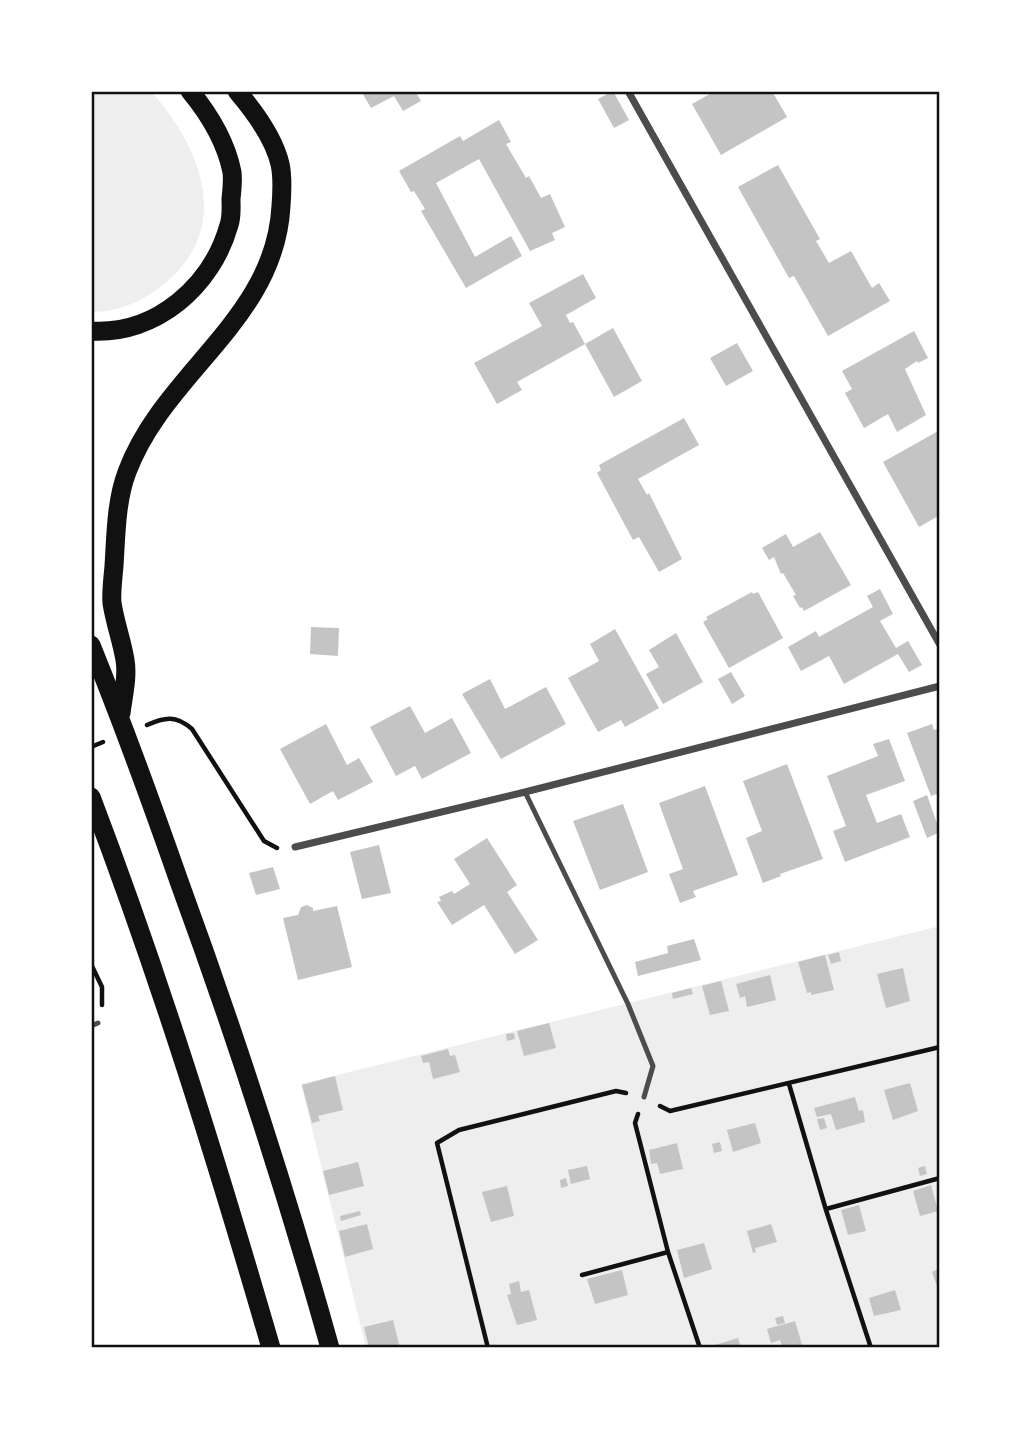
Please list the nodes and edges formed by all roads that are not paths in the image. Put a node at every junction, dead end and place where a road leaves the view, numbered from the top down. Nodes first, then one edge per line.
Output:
1 (190, 91) edge
2 (237, 91) edge
3 (628, 91) edge
4 (91, 331) edge
5 (91, 645) edge
6 (940, 645) edge
7 (940, 686) edge
8 (121, 718) junction
9 (526, 792) junction
10 (91, 797) edge
11 (295, 847) road end
12 (98, 1023) road end
13 (91, 1026) edge
14 (644, 1097) road end
15 (271, 1348) edge
16 (330, 1348) edge

1 - 4 highway
2 - 8 highway
3 - 6 street
5 - 8 highway
7 - 9 street
8 - 16 highway
9 - 11 street
9 - 14 lane
10 - 15 highway
12 - 13 lane

